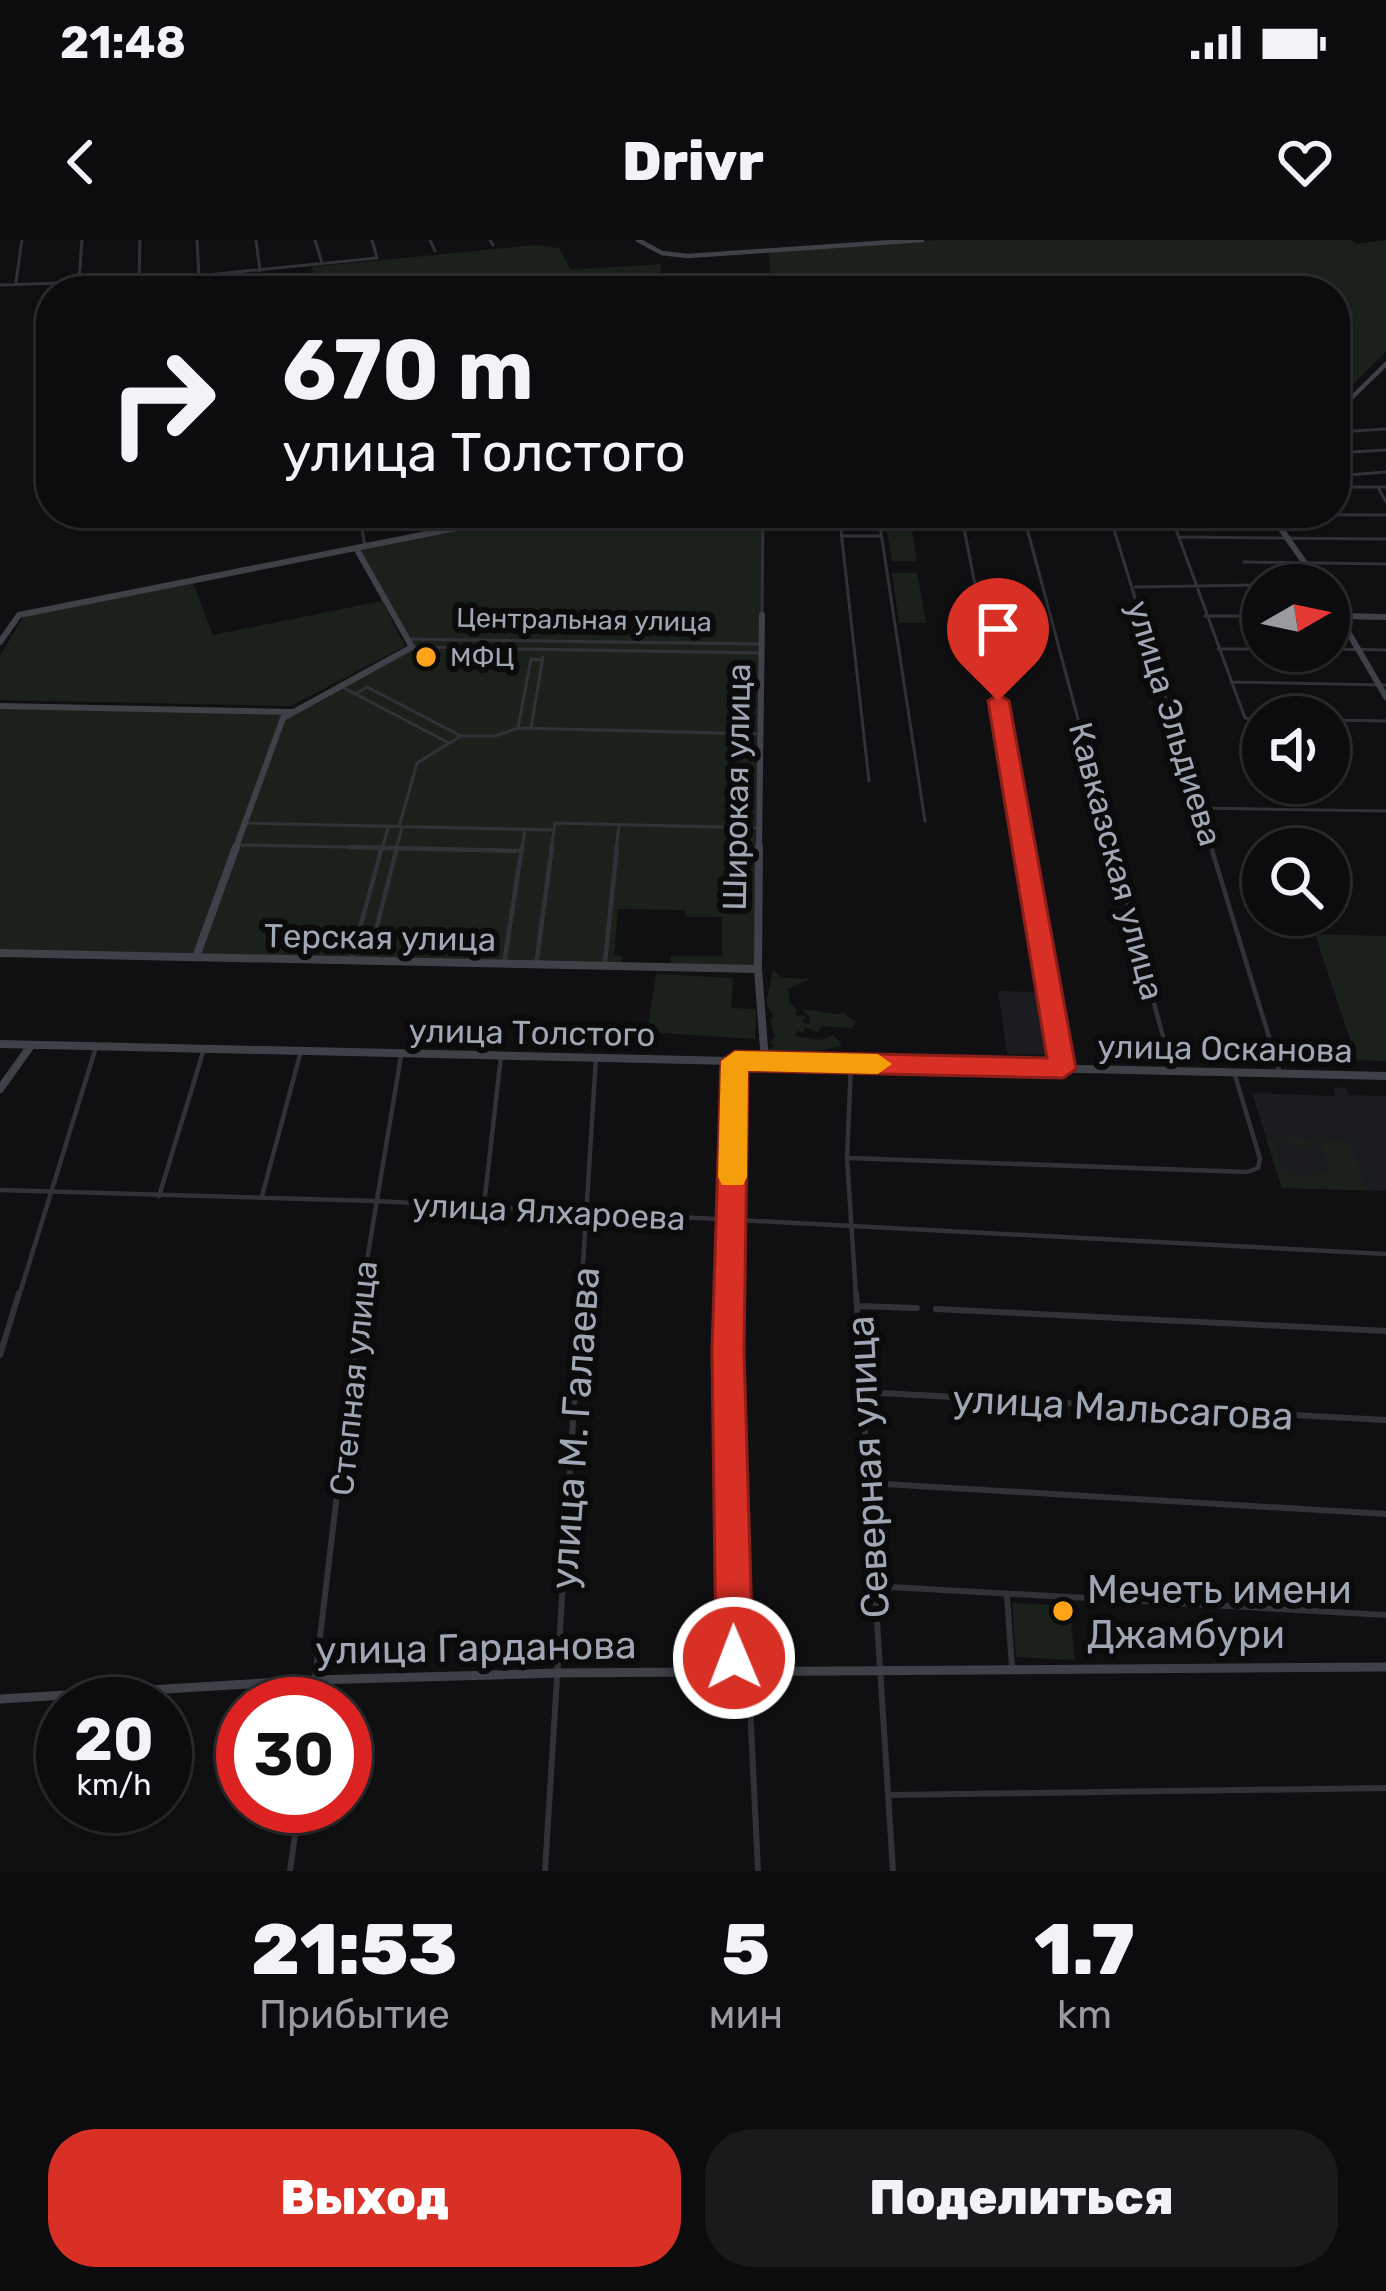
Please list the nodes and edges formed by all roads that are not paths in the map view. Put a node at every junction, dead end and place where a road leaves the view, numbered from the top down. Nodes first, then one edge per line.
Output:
1 (22, 240) edge
2 (82, 240) edge
3 (140, 240) edge
4 (197, 240) edge
5 (256, 240) edge
6 (315, 240) edge
7 (372, 240) edge
8 (430, 240) edge
9 (638, 240) edge
10 (922, 240) edge
11 (435, 251) dead end
12 (322, 264) junction
13 (260, 271) junction
14 (79, 276) edge
15 (139, 276) edge
16 (199, 276) joint
17 (36, 283) edge
18 (16, 284) junction
19 (0, 285) edge
20 (1386, 364) edge
21 (1350, 399) edge
22 (1386, 429) edge
23 (1350, 431) edge
24 (1386, 450) edge
25 (1350, 452) edge
26 (1386, 472) edge
27 (1350, 475) edge
28 (1350, 487) edge
29 (1378, 487) junction
30 (1386, 487) edge
31 (1386, 502) edge
32 (1350, 514) edge
33 (1386, 515) edge
34 (360, 528) edge
35 (457, 528) edge
36 (763, 528) edge
37 (841, 528) edge
38 (880, 528) edge
39 (964, 528) edge
40 (1027, 528) edge
41 (1114, 528) edge
42 (1175, 528) edge
43 (1281, 528) edge
44 (842, 536) junction
45 (881, 536) junction
46 (1178, 537) junction
47 (1287, 538) junction
48 (1386, 539) edge
49 (361, 547) junction
50 (1244, 562) dead end
51 (1304, 563) junction
52 (1386, 564) edge
53 (1194, 586) junction
54 (1242, 586) edge
55 (1135, 587) junction
56 (762, 615) joint
57 (1205, 616) junction
58 (1242, 616) edge
59 (1350, 616) edge
60 (1386, 617) edge
61 (1350, 633) edge
62 (406, 638) junction
63 (0, 642) edge
64 (412, 647) junction
65 (761, 649) junction
66 (1218, 649) junction
67 (1242, 649) edge
68 (544, 650) junction
69 (1350, 650) edge
70 (1360, 650) junction
71 (1386, 650) edge
72 (542, 659) junction
73 (1231, 682) junction
74 (1383, 685) edge
75 (342, 687) junction
76 (355, 694) junction
77 (1386, 697) edge
78 (0, 706) edge
79 (1242, 710) edge
80 (282, 715) junction
81 (1350, 720) edge
82 (1386, 721) edge
83 (518, 728) junction
84 (531, 728) junction
85 (760, 734) junction
86 (461, 736) junction
87 (449, 743) junction
88 (869, 781) dead end
89 (1200, 808) junction
90 (1386, 811) edge
91 (925, 821) dead end
92 (245, 823) junction
93 (619, 825) junction
94 (388, 826) junction
95 (400, 826) junction
96 (555, 827) junction
97 (759, 828) junction
98 (526, 830) junction
99 (237, 845) junction
100 (382, 848) junction
101 (397, 848) junction
102 (522, 851) junction
103 (354, 950) junction
104 (0, 952) edge
105 (196, 957) junction
106 (351, 961) junction
107 (504, 964) junction
108 (536, 965) junction
109 (605, 967) junction
110 (758, 969) junction
111 (0, 1044) edge
112 (31, 1046) junction
113 (96, 1047) junction
114 (204, 1049) junction
115 (301, 1051) junction
116 (402, 1053) junction
117 (501, 1056) junction
118 (596, 1058) junction
119 (735, 1061) junction
120 (765, 1061) junction
121 (851, 1063) junction
122 (1063, 1069) junction
123 (1172, 1071) junction
124 (1234, 1072) junction
125 (1280, 1073) junction
126 (1386, 1076) edge
127 (0, 1089) edge
128 (848, 1158) junction
129 (0, 1190) edge
130 (50, 1192) junction
131 (159, 1196) junction
132 (261, 1199) junction
133 (375, 1201) junction
134 (483, 1207) junction
135 (588, 1213) junction
136 (731, 1221) junction
137 (854, 1227) junction
138 (1386, 1254) edge
139 (858, 1306) junction
140 (917, 1308) dead end
141 (937, 1309) dead end
142 (1386, 1331) edge
143 (0, 1355) edge
144 (861, 1392) junction
145 (1386, 1420) edge
146 (868, 1483) junction
147 (1386, 1514) edge
148 (873, 1586) junction
149 (1007, 1596) junction
150 (1386, 1616) edge
151 (1386, 1667) edge
152 (878, 1669) junction
153 (1012, 1669) junction
154 (742, 1672) junction
155 (557, 1673) junction
156 (314, 1677) edge
157 (372, 1678) edge
158 (216, 1686) edge
159 (0, 1699) edge
160 (1386, 1788) edge
161 (887, 1795) junction
162 (295, 1833) edge
163 (290, 1871) edge
164 (545, 1871) edge
165 (758, 1871) edge
166 (893, 1871) edge

1 - 18 street
2 - 14 street
3 - 15 street
4 - 16 street
5 - 13 street
6 - 12 street
7 - 12 street
8 - 11 street
9 - 10 street
12 - 13 street
13 - 16 street
17 - 18 street
18 - 19 street
20 - 21 street
22 - 23 street
24 - 25 street
26 - 27 street
28 - 29 street
29 - 30 street
29 - 31 street
32 - 33 street
34 - 49 street
35 - 49 street
36 - 56 street, Широкая улица
37 - 44 street
38 - 45 street
39 - 122 street
40 - 123 street, Кавказская улица
41 - 55 street, улица Эльдиева
42 - 46 street
43 - 47 street
44 - 45 street
44 - 88 street
45 - 91 street
46 - 47 street
46 - 53 street
47 - 48 street
47 - 51 street
49 - 62 street, Центральная улица
49 - 63 street
50 - 51 street
51 - 52 street
53 - 54 street
53 - 55 street
53 - 57 street
55 - 89 street, улица Эльдиева
56 - 65 street, Широкая улица
57 - 58 street
57 - 66 street
59 - 60 street
61 - 70 street
62 - 64 street, Центральная улица
62 - 65 street, Центральная улица
64 - 68 street, Центральная улица
64 - 75 street, Центральная улица
65 - 68 street, Центральная улица
65 - 85 street, Широкая улица
66 - 67 street
66 - 73 street
68 - 72 street
69 - 70 street
70 - 71 street
70 - 74 street
72 - 83 street
72 - 84 street
73 - 74 street
73 - 79 street
74 - 77 street
75 - 76 street
75 - 80 street, Центральная улица
76 - 86 street
76 - 87 street
78 - 80 street
80 - 92 street
81 - 82 street
83 - 84 street
83 - 86 street
84 - 85 street
85 - 97 street, Широкая улица
86 - 87 street
87 - 95 street
89 - 90 street
89 - 125 street, улица Эльдиева
92 - 94 street
92 - 99 street
93 - 96 street
93 - 97 street
93 - 109 street
94 - 95 street
94 - 100 street
95 - 98 street
95 - 101 street
96 - 98 street
96 - 108 street
97 - 110 street, Широкая улица
98 - 102 street
99 - 100 street
99 - 105 street
100 - 101 street
100 - 103 street
101 - 102 street
101 - 103 street
102 - 107 street
103 - 106 street
104 - 105 street, Терская улица
105 - 106 street, Терская улица
106 - 107 street, Терская улица
107 - 108 street, Терская улица
108 - 109 street, Терская улица
109 - 110 street, Терская улица
110 - 120 street, Широкая улица
111 - 112 street, улица Толстого
112 - 113 street, улица Толстого
112 - 127 street
113 - 114 street, улица Толстого
113 - 130 street
114 - 115 street, улица Толстого
114 - 131 street
115 - 116 street, улица Толстого
115 - 132 street
116 - 117 street, улица Толстого
116 - 133 street, Степная улица
117 - 118 street, улица Толстого
117 - 134 street
118 - 119 street, улица Толстого
118 - 135 street, улица М. Галаева
119 - 120 street, улица Толстого
119 - 136 street
120 - 121 street, улица Толстого
121 - 122 street, улица Толстого
121 - 128 street, Северная улица
122 - 123 street, улица Осканова
123 - 124 street, улица Осканова
124 - 125 street, улица Осканова
124 - 128 street
125 - 126 street, улица Осканова
128 - 137 street, Северная улица
129 - 130 street, улица Ялхароева
130 - 131 street, улица Ялхароева
130 - 143 street
131 - 132 street, улица Ялхароева
132 - 133 street, улица Ялхароева
133 - 134 street, улица Ялхароева
133 - 156 street, Степная улица
134 - 135 street, улица Ялхароева
135 - 136 street, улица Ялхароева
135 - 155 street, улица М. Галаева
136 - 137 street, улица Ялхароева
136 - 154 street
137 - 138 street, улица Ялхароева
137 - 139 street, Северная улица
139 - 140 street
139 - 144 street, Северная улица
141 - 142 street
144 - 145 street, улица Мальсагова
144 - 146 street, Северная улица
146 - 147 street
146 - 148 street, Северная улица
148 - 149 street
148 - 152 street, Северная улица
149 - 150 street
149 - 153 street
151 - 153 street, улица Гарданова
152 - 153 street, улица Гарданова
152 - 154 street, улица Гарданова
152 - 161 street, Северная улица
154 - 155 street, улица Гарданова
154 - 165 street
155 - 157 street, улица Гарданова
155 - 164 street, улица М. Галаева
158 - 159 street, улица Гарданова
160 - 161 street
161 - 166 street, Северная улица
162 - 163 street

